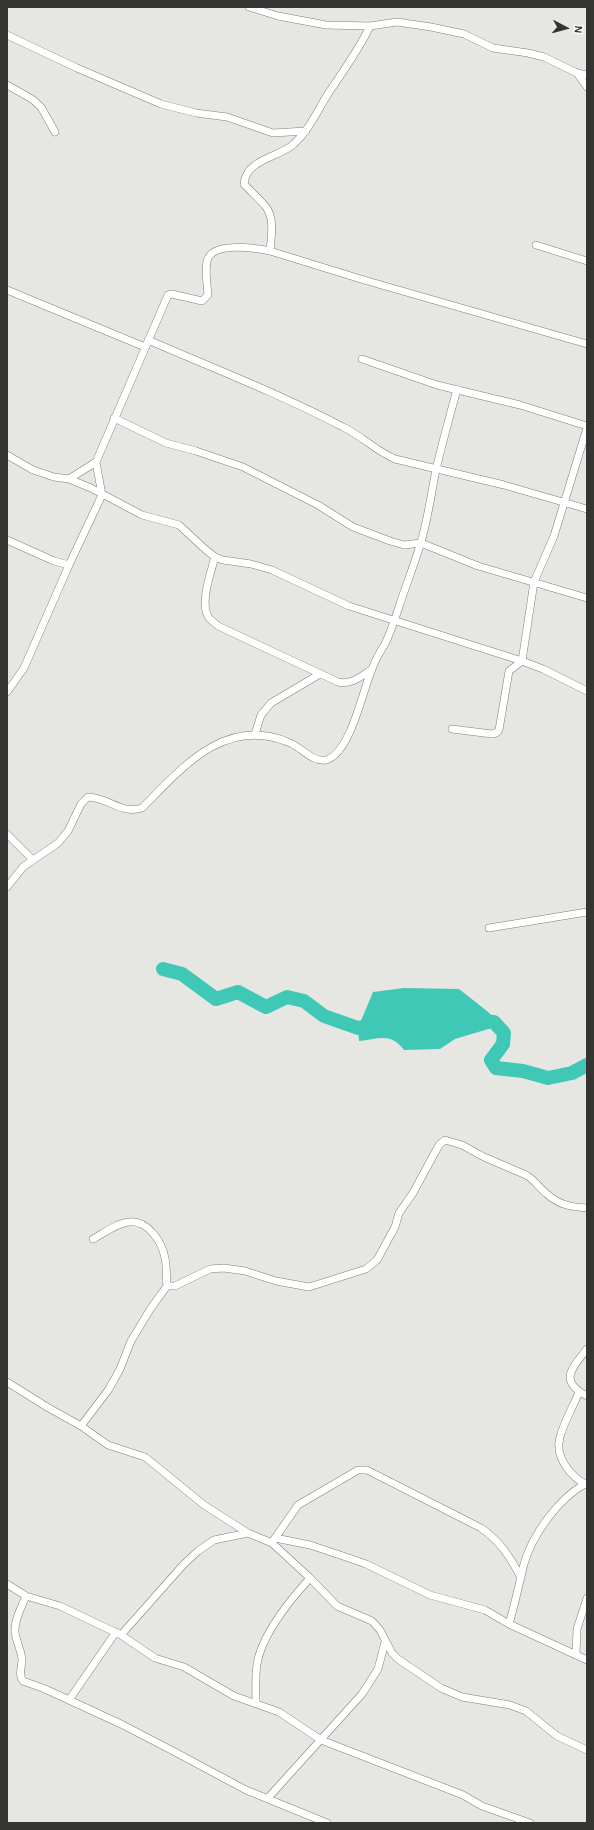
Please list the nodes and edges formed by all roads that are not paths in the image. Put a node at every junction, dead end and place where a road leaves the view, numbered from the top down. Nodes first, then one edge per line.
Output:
1 (249, 7) edge
2 (370, 26) junction
3 (7, 35) edge
4 (577, 73) junction
5 (587, 75) edge
6 (7, 85) edge
7 (587, 87) edge
8 (306, 131) junction
9 (55, 132) dead end
10 (536, 245) dead end
11 (270, 251) junction
12 (587, 261) edge
13 (7, 290) edge
14 (148, 340) junction
15 (587, 344) edge
16 (145, 347) junction
17 (362, 359) dead end
18 (457, 389) junction
19 (114, 418) junction
20 (587, 427) edge
21 (7, 456) edge
22 (96, 462) junction
23 (436, 469) junction
24 (69, 479) junction
25 (102, 495) junction
26 (565, 502) junction
27 (587, 509) edge
28 (7, 540) edge
29 (421, 543) junction
30 (215, 557) junction
31 (69, 566) junction
32 (534, 582) junction
33 (587, 598) edge
34 (394, 619) junction
35 (522, 661) junction
36 (371, 670) junction
37 (320, 674) junction
38 (587, 691) edge
39 (7, 692) edge
40 (452, 729) dead end
41 (255, 734) junction
42 (7, 834) edge
43 (33, 860) junction
44 (7, 887) edge
45 (587, 912) edge
46 (489, 928) dead end
47 (587, 1208) edge
48 (94, 1239) dead end
49 (167, 1286) junction
50 (587, 1349) edge
51 (7, 1382) edge
52 (579, 1392) junction
53 (587, 1396) edge
54 (81, 1426) junction
55 (586, 1484) edge
56 (248, 1533) junction
57 (274, 1540) junction
58 (310, 1578) junction
59 (521, 1578) junction
60 (7, 1584) edge
61 (26, 1596) junction
62 (587, 1598) edge
63 (509, 1624) junction
64 (119, 1634) junction
65 (385, 1642) junction
66 (576, 1654) junction
67 (587, 1660) edge
68 (69, 1700) junction
69 (256, 1704) junction
70 (321, 1740) junction
71 (587, 1750) edge
72 (268, 1798) junction
73 (327, 1823) edge
74 (530, 1823) edge

1 - 2 street
2 - 4 street
2 - 8 street
3 - 8 street
4 - 5 street
4 - 7 street
6 - 9 street
8 - 11 street
10 - 12 street
11 - 14 street
11 - 15 street
13 - 16 street
14 - 16 street
14 - 23 street
16 - 19 street
17 - 18 street
18 - 20 street
18 - 23 street
19 - 22 street
19 - 29 street
20 - 26 street
21 - 24 street
22 - 24 street
22 - 25 street
23 - 26 street
23 - 29 street
24 - 25 street
25 - 30 street
25 - 31 street
26 - 27 street
26 - 32 street
28 - 31 street
29 - 32 street
29 - 34 street
30 - 34 street
30 - 37 street
31 - 39 street
32 - 33 street
32 - 35 street
34 - 35 street
34 - 36 street
35 - 38 street
35 - 40 street
36 - 37 street
36 - 41 street
37 - 41 street
41 - 43 street
42 - 43 street
43 - 44 street
45 - 46 street
47 - 49 street
48 - 49 street
49 - 54 street
50 - 52 street
51 - 54 street
52 - 53 street
52 - 55 street
54 - 56 street
55 - 59 street
56 - 57 street
56 - 64 street
57 - 58 street
57 - 59 street
57 - 63 street
58 - 65 street
58 - 69 street
59 - 63 street
60 - 61 street
61 - 64 street
61 - 68 street
62 - 66 street
63 - 66 street
64 - 68 street
64 - 69 street
65 - 70 street
65 - 71 street
66 - 67 street
68 - 72 street
69 - 70 street
70 - 72 street
70 - 74 street
72 - 73 street

